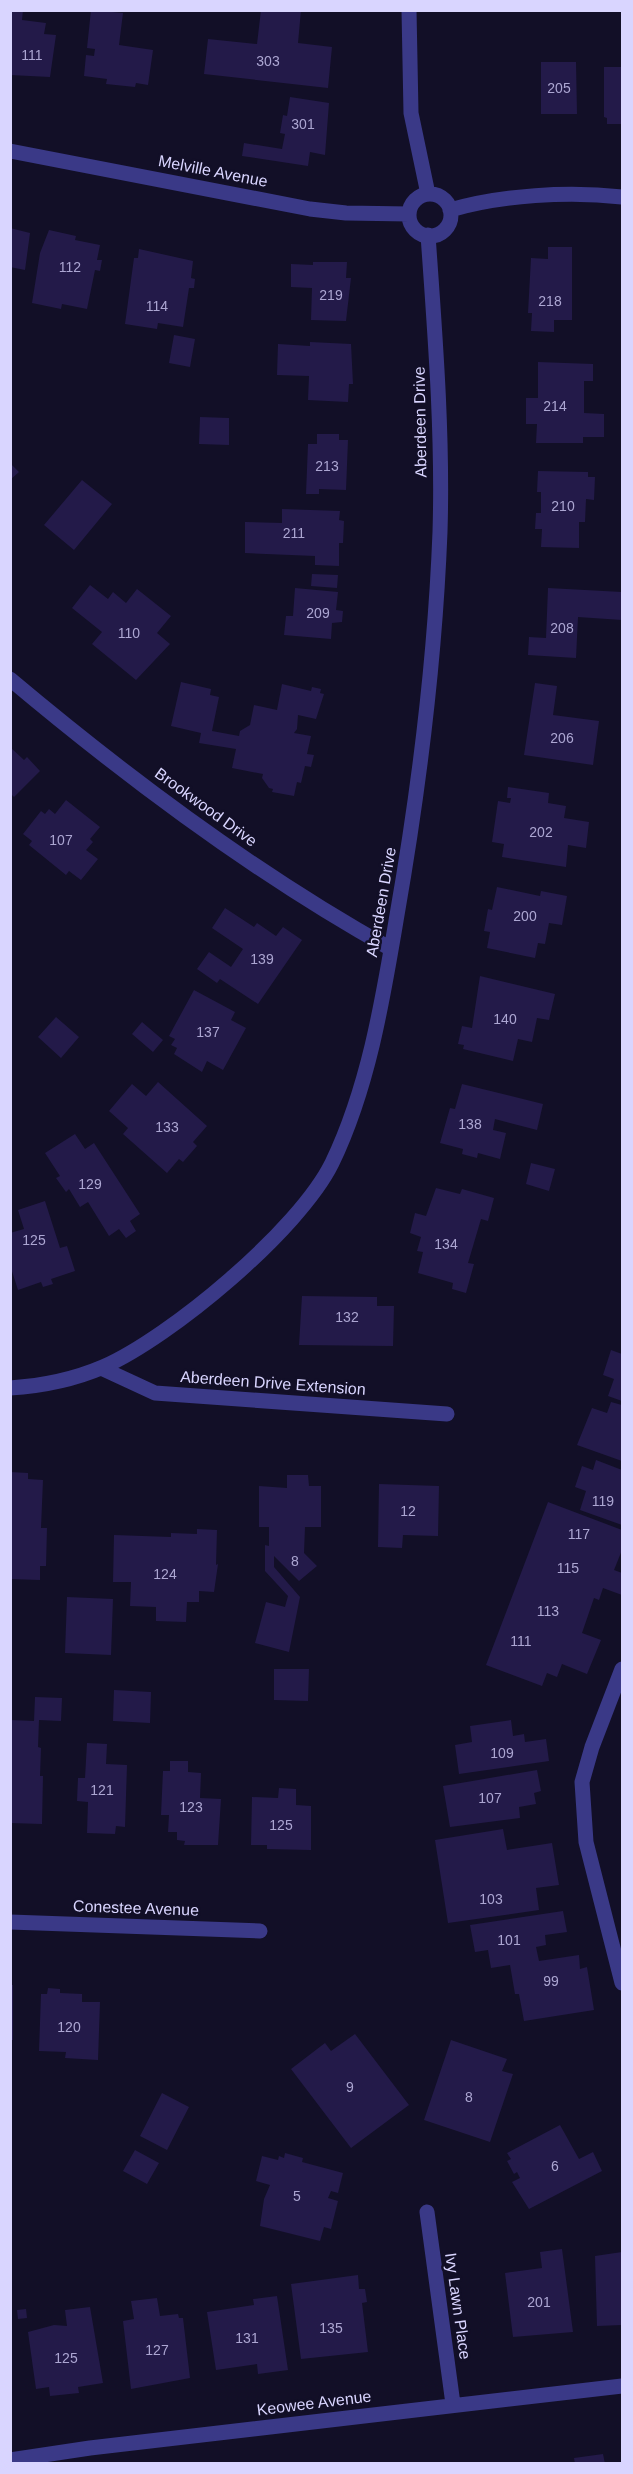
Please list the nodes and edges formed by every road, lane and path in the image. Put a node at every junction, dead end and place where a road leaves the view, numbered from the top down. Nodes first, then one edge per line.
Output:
1 (409, 10) edge
2 (10, 151) edge
3 (428, 194) junction
4 (622, 198) edge
5 (450, 210) junction
6 (409, 214) junction
7 (428, 235) junction
8 (10, 679) edge
9 (391, 949) junction
10 (101, 1368) junction
11 (10, 1388) edge
12 (447, 1414) dead end
13 (622, 1669) edge
14 (10, 1922) edge
15 (260, 1931) dead end
16 (622, 1983) edge
17 (427, 2212) dead end
18 (622, 2386) edge
19 (453, 2404) junction
20 (10, 2460) edge

1 - 3 street
2 - 6 street, Melville Avenue
3 - 5 street
3 - 6 street
4 - 5 street
5 - 7 street
6 - 7 street
7 - 9 street, Aberdeen Drive
8 - 9 street, Brookwood Drive
9 - 10 street, Aberdeen Drive
10 - 11 street, Aberdeen Drive
10 - 12 street, Aberdeen Drive Extension
13 - 16 street
14 - 15 street, Conestee Avenue
17 - 19 street, Ivy Lawn Place
18 - 19 street, Keowee Avenue
19 - 20 street, Keowee Avenue

